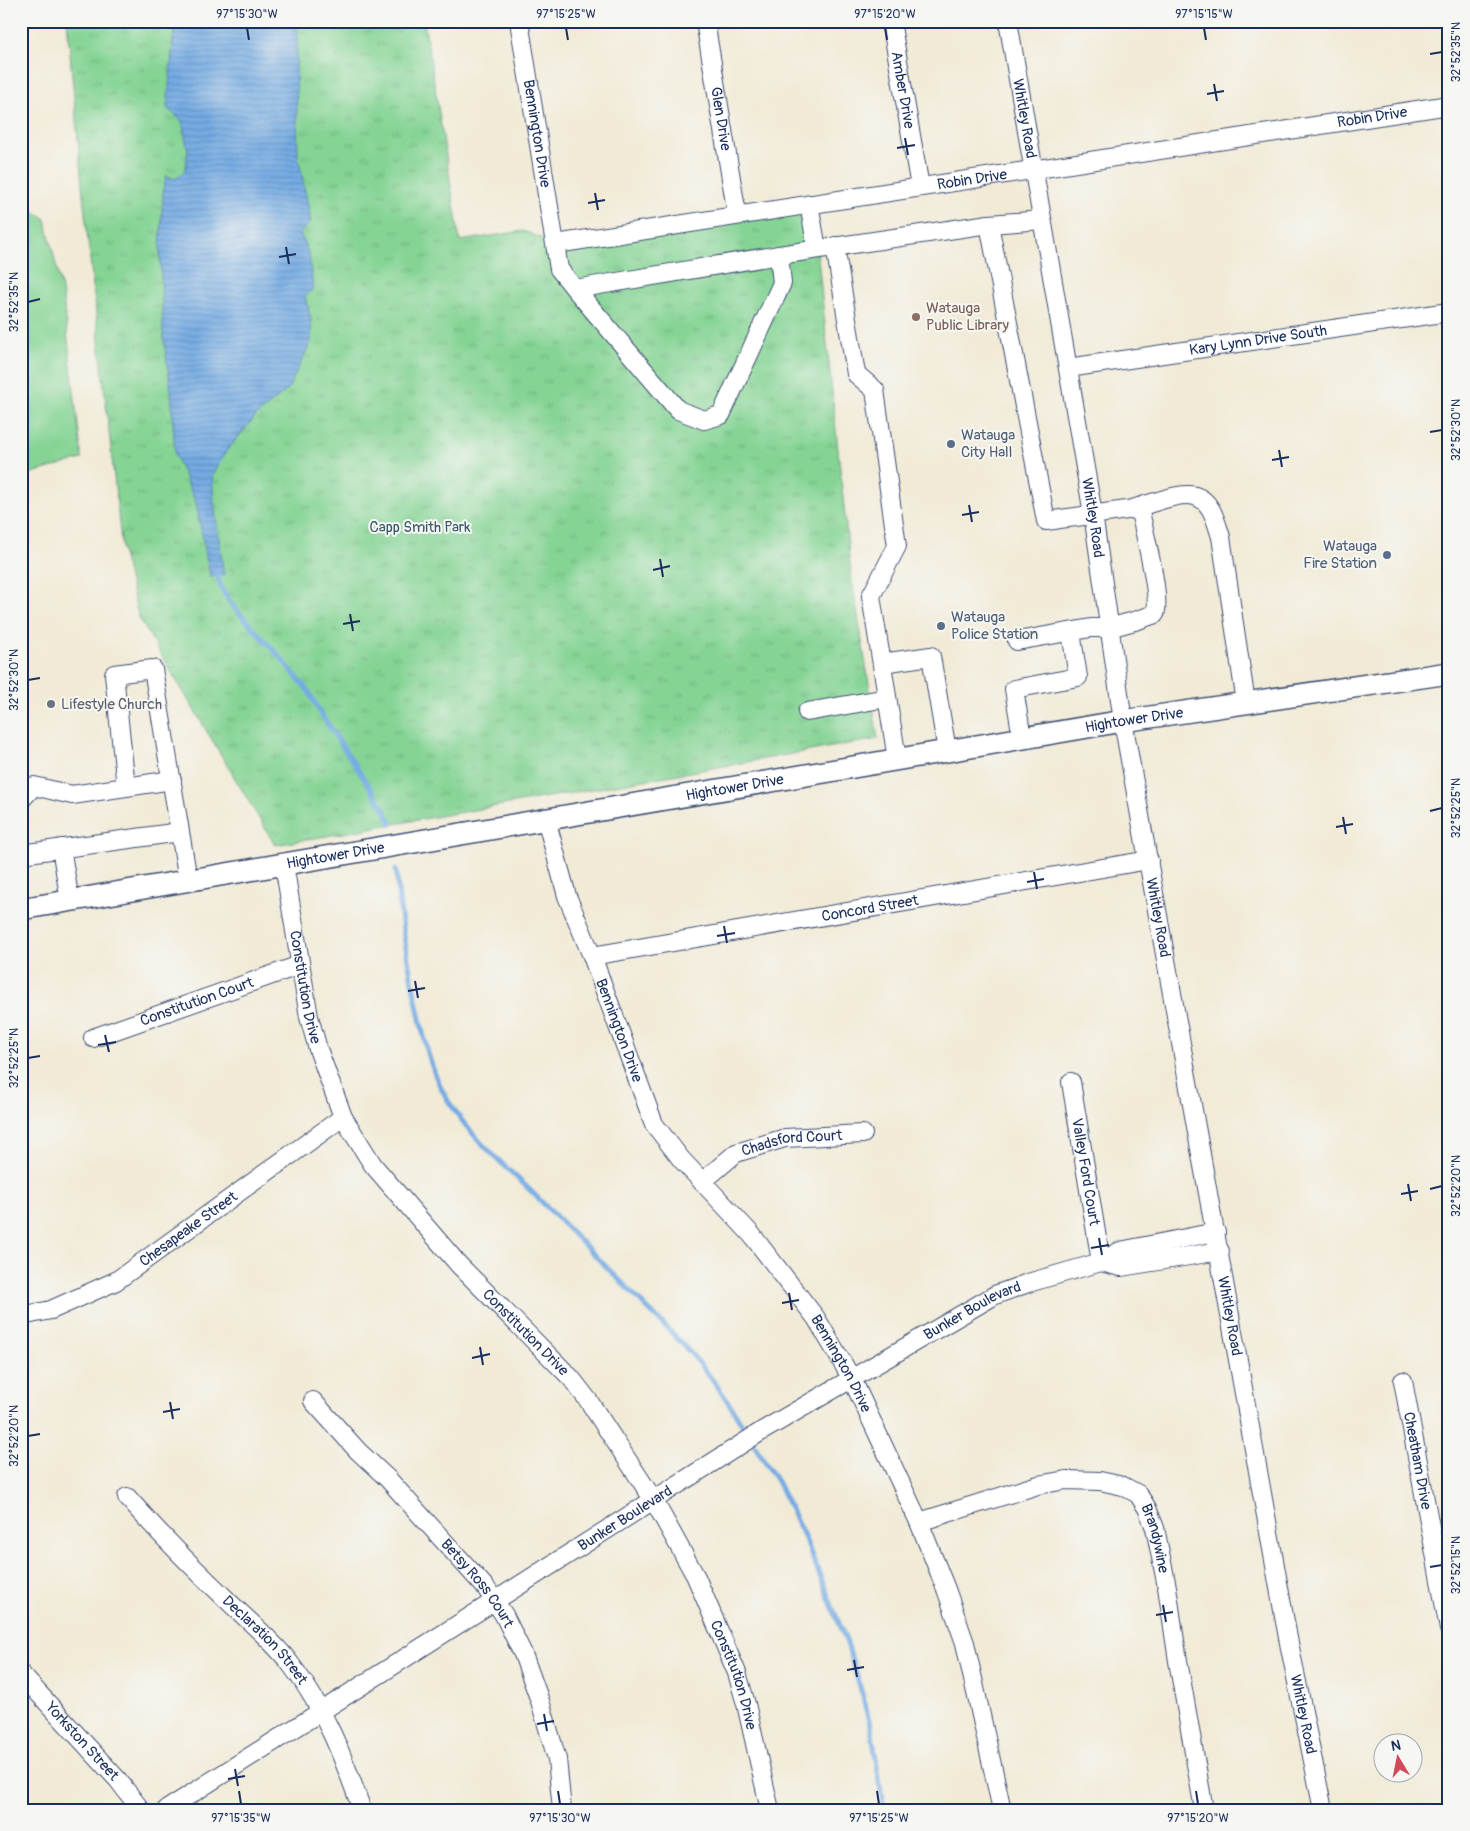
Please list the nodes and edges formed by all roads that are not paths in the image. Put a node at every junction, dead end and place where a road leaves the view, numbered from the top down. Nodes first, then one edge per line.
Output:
1 (519, 21) edge
2 (705, 21) edge
3 (892, 21) edge
4 (1008, 21) edge
5 (1449, 105) edge
6 (1032, 170) junction
7 (920, 187) junction
8 (809, 204) junction
9 (737, 215) junction
10 (1042, 220) junction
11 (988, 224) junction
12 (556, 244) junction
13 (834, 246) junction
14 (817, 249) junction
15 (779, 255) junction
16 (575, 289) junction
17 (1449, 312) edge
18 (1068, 368) junction
19 (1139, 507) junction
20 (1092, 514) junction
21 (1109, 628) junction
22 (1071, 632) junction
23 (1017, 641) dead end
24 (882, 664) junction
25 (1449, 673) edge
26 (887, 698) junction
27 (1246, 703) junction
28 (807, 712) dead end
29 (1123, 721) junction
30 (1022, 738) junction
31 (947, 751) junction
32 (897, 759) junction
33 (172, 780) junction
34 (126, 786) junction
35 (21, 800) edge
36 (546, 819) junction
37 (180, 832) junction
38 (61, 848) junction
39 (21, 854) edge
40 (1149, 860) junction
41 (284, 864) junction
42 (188, 880) junction
43 (70, 901) junction
44 (21, 909) edge
45 (592, 956) junction
46 (300, 965) junction
47 (93, 1038) dead end
48 (1071, 1082) dead end
49 (343, 1117) junction
50 (863, 1134) dead end
51 (702, 1182) junction
52 (1216, 1232) junction
53 (1220, 1251) junction
54 (1101, 1262) junction
55 (21, 1316) edge
56 (852, 1379) junction
57 (1403, 1381) dead end
58 (313, 1401) dead end
59 (127, 1497) dead end
60 (654, 1499) junction
61 (919, 1522) junction
62 (494, 1601) junction
63 (1447, 1609) edge
64 (1449, 1629) edge
65 (21, 1674) edge
66 (321, 1711) junction
67 (141, 1810) edge
68 (166, 1810) edge
69 (362, 1810) edge
70 (562, 1810) edge
71 (770, 1810) edge
72 (1002, 1810) edge
73 (1204, 1810) edge
74 (1323, 1810) edge

1 - 12 street, Bennington Drive
2 - 9 street, Glen Drive
3 - 7 street, Amber Drive
4 - 6 street, Whitley Road
5 - 6 street, Robin Drive
6 - 7 street, Robin Drive
6 - 10 street, Whitley Road
7 - 8 street, Robin Drive
8 - 9 street, Robin Drive
8 - 14 street
9 - 12 street, Robin Drive
10 - 11 street
10 - 18 street, Whitley Road
11 - 13 street
11 - 20 street
12 - 16 street, Bennington Drive
13 - 14 street
13 - 24 street
14 - 15 street
15 - 16 street
15 - 16 street, Bennington Drive
17 - 18 street, Kary Lynn Drive South
18 - 20 street, Whitley Road
19 - 20 street
19 - 21 street
19 - 27 street
20 - 21 street, Whitley Road
21 - 22 street
21 - 29 street, Whitley Road
22 - 23 street
22 - 30 street
24 - 26 street
24 - 31 street
25 - 27 main road, Hightower Drive
26 - 28 street
26 - 32 street
27 - 29 main road, Hightower Drive
29 - 30 main road, Hightower Drive
29 - 40 street, Whitley Road
30 - 31 main road, Hightower Drive
31 - 32 main road, Hightower Drive
32 - 36 main road, Hightower Drive
33 - 34 street
33 - 34 street
33 - 37 street
34 - 35 street
36 - 41 main road, Hightower Drive
36 - 45 street, Bennington Drive
37 - 38 street
37 - 42 street
38 - 39 street
38 - 43 street
40 - 45 street, Concord Street
40 - 52 street, Whitley Road
41 - 42 main road, Hightower Drive
41 - 46 street, Constitution Drive
42 - 43 main road, Hightower Drive
43 - 44 main road, Hightower Drive
45 - 51 street, Bennington Drive
46 - 47 street, Constitution Court
46 - 49 street, Constitution Drive
48 - 54 street, Valley Ford Court
49 - 55 street, Chesapeake Street
49 - 60 street, Constitution Drive
50 - 51 street, Chadsford Court
51 - 56 street, Bennington Drive
52 - 53 street, Whitley Road
52 - 54 street, Bunker Boulevard
53 - 54 street, Bunker Boulevard
53 - 74 street, Whitley Road
54 - 56 street, Bunker Boulevard
56 - 60 street, Bunker Boulevard
56 - 61 street, Bennington Drive
57 - 63 street, Cheatham Drive
58 - 62 street, Betsy Ross Court
59 - 66 street, Declaration Street
60 - 62 street, Bunker Boulevard
60 - 71 street, Constitution Drive
61 - 72 street, Bennington Drive
61 - 73 street, Brandywine
62 - 66 street, Bunker Boulevard
62 - 70 street, Betsy Ross Court
63 - 64 street, Cheatham Drive
65 - 67 street, Yorkston Street
66 - 68 street, Bunker Boulevard
66 - 69 street, Declaration Street

